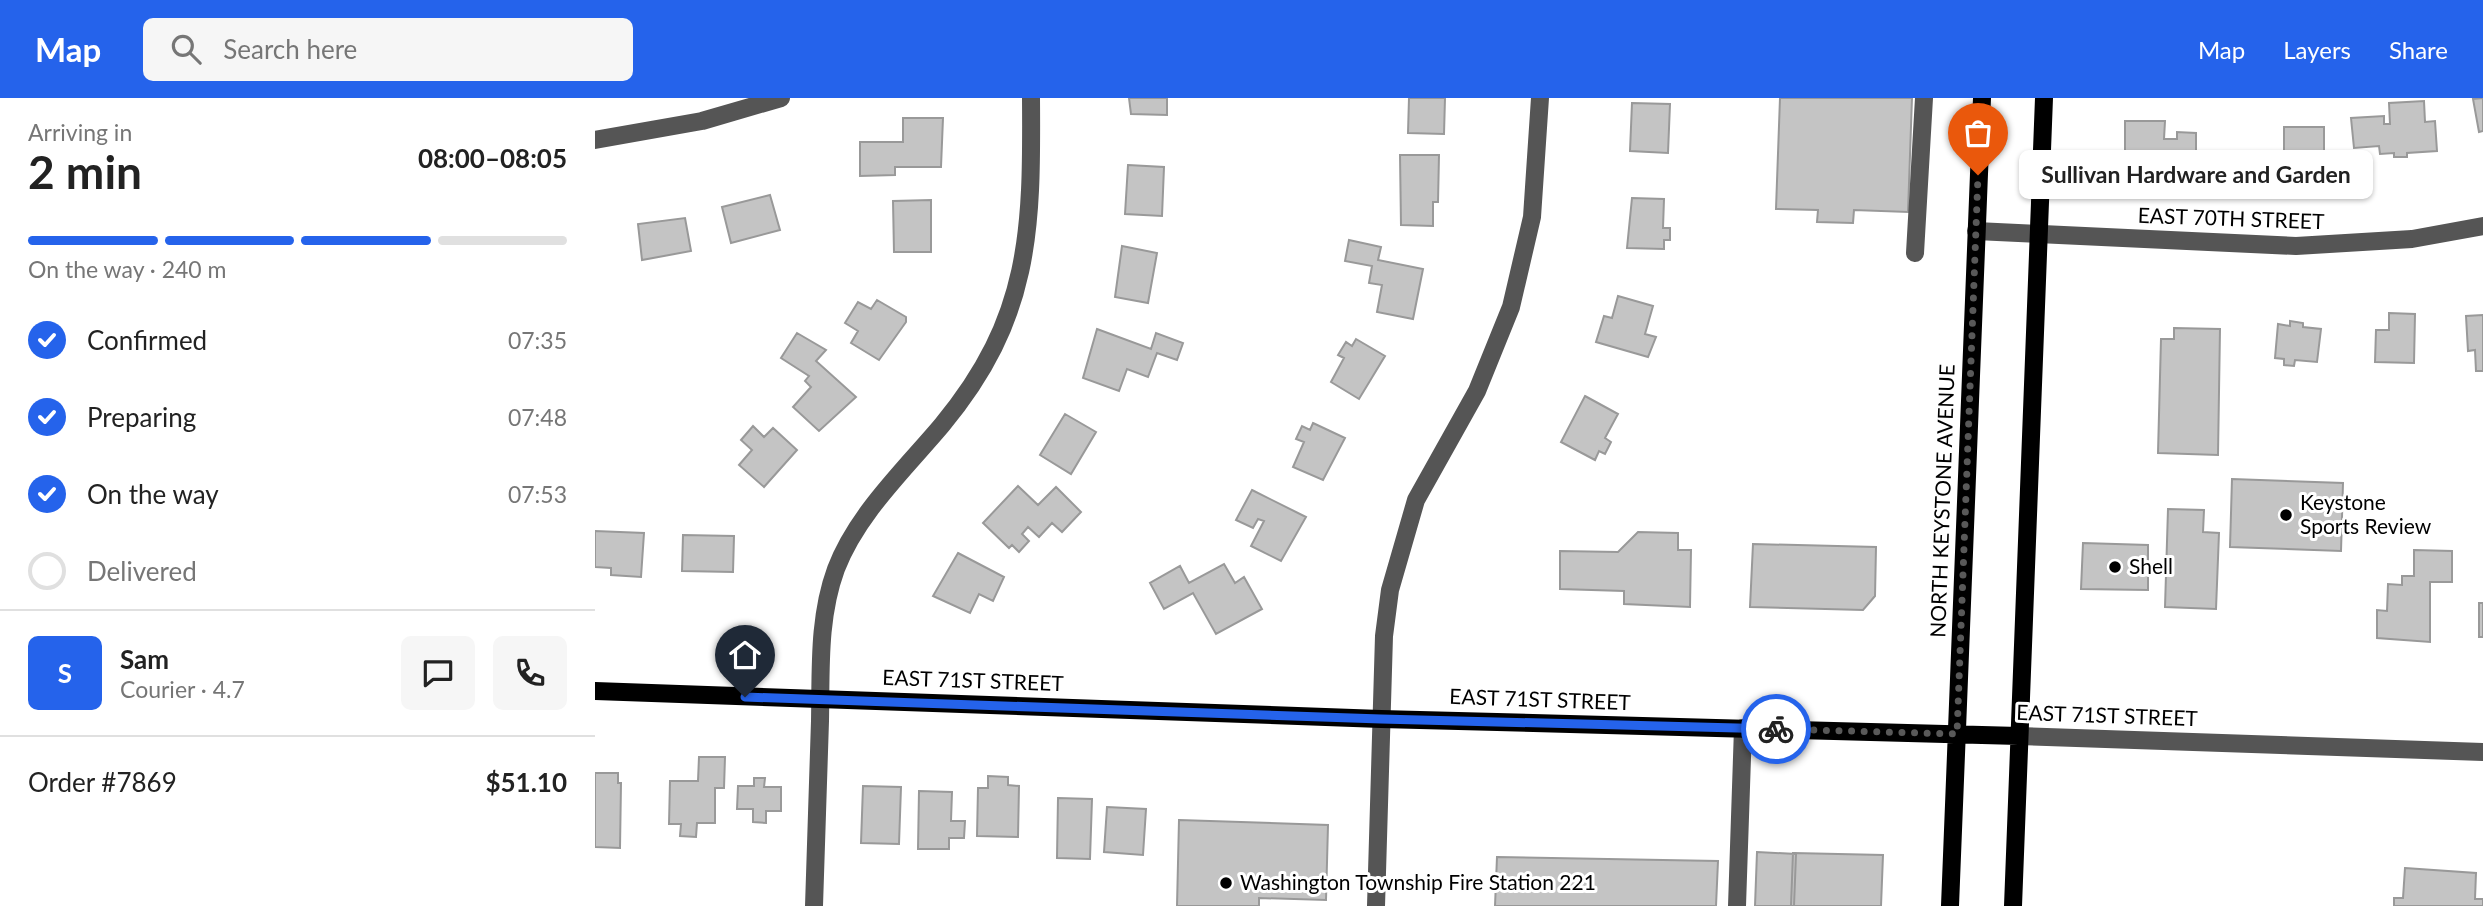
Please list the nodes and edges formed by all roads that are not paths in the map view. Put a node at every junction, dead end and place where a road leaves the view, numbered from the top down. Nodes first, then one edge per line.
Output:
1 (781, 98) edge
2 (1031, 98) edge
3 (1540, 98) edge
4 (1924, 98) edge
5 (1982, 98) edge
6 (2044, 98) edge
7 (595, 140) edge
8 (2483, 226) edge
9 (1976, 231) junction
10 (2038, 234) junction
11 (1915, 253) dead end
12 (595, 691) edge
13 (820, 700) junction
14 (1381, 719) junction
15 (1743, 728) junction
16 (1957, 734) junction
17 (2019, 736) junction
18 (2483, 752) edge
19 (814, 906) edge
20 (1376, 906) edge
21 (1737, 906) edge
22 (1950, 906) edge
23 (2013, 906) edge

1 - 7 street
2 - 13 street
3 - 14 street
4 - 11 street
5 - 9 main road, NORTH KEYSTONE AVENUE
6 - 10 main road
8 - 10 street, EAST 70TH STREET
9 - 10 street, EAST 70TH STREET
9 - 16 main road, NORTH KEYSTONE AVENUE
10 - 17 main road
12 - 13 main road, EAST 71ST STREET
13 - 14 main road, EAST 71ST STREET
13 - 19 street
14 - 15 main road, EAST 71ST STREET
14 - 20 street
15 - 16 main road, EAST 71ST STREET
15 - 21 street
16 - 17 main road, EAST 71ST STREET
16 - 22 main road, NORTH KEYSTONE AVENUE
17 - 18 street, EAST 71ST STREET
17 - 23 main road

